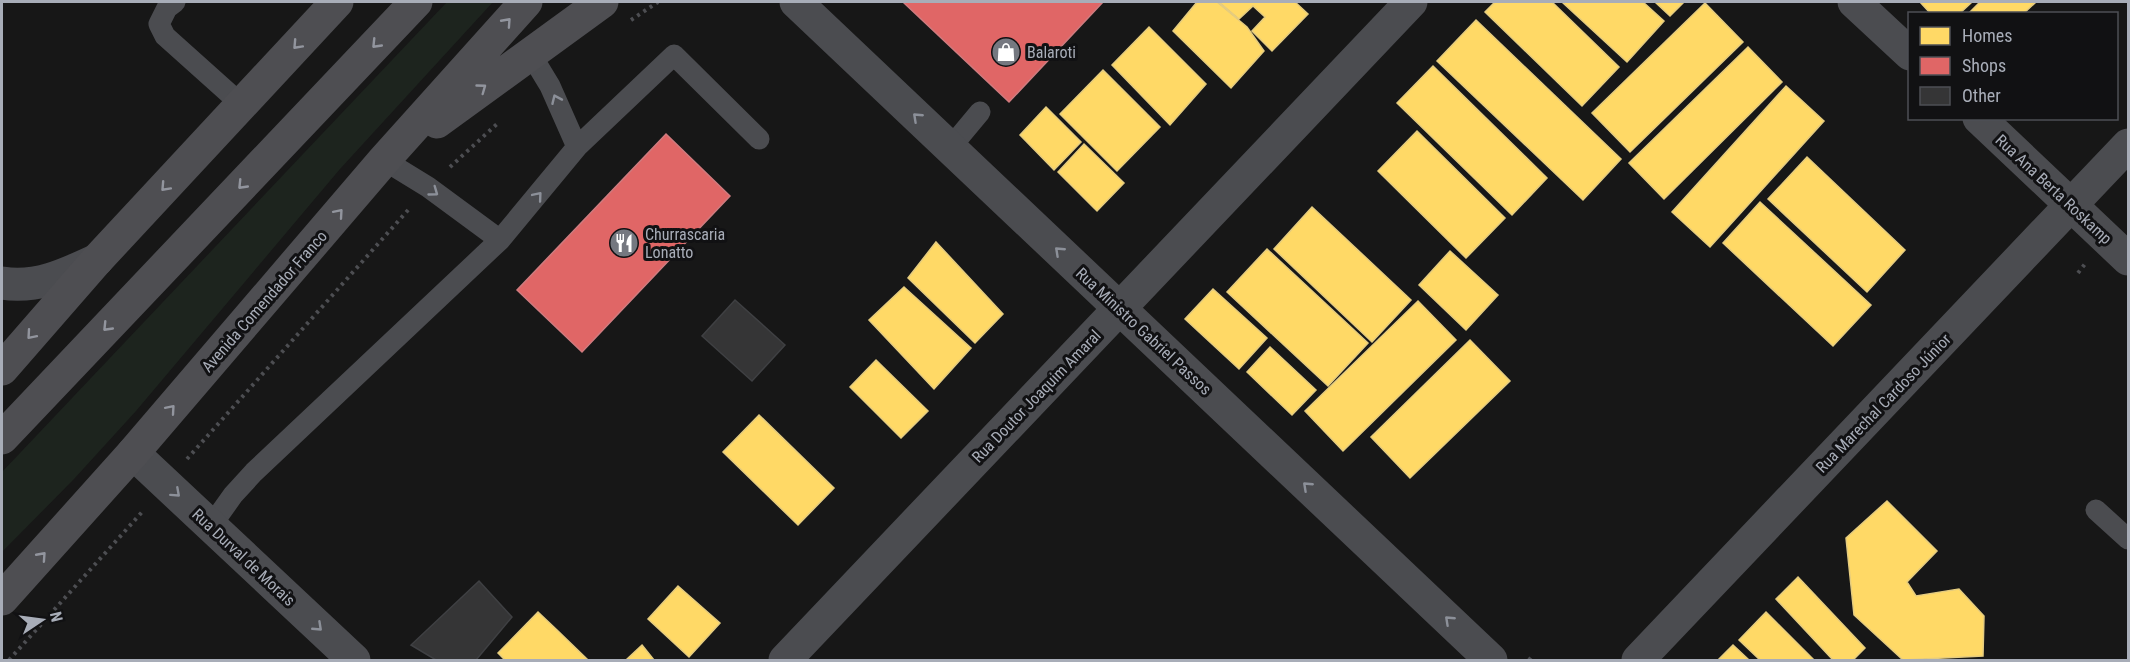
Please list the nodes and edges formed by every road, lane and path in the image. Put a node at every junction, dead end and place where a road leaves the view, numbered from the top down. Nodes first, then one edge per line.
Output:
1 (175, 2) edge
2 (416, 2) edge
3 (526, 2) edge
4 (602, 2) edge
5 (796, 2) edge
6 (1411, 2) edge
7 (1854, 2) edge
8 (330, 4) edge
9 (1908, 52) edge
10 (530, 53) junction
11 (242, 105) junction
12 (980, 112) dead end
13 (1981, 120) edge
14 (759, 139) dead end
15 (2128, 145) edge
16 (577, 147) junction
17 (950, 148) junction
18 (384, 160) junction
19 (2071, 205) junction
20 (500, 240) junction
21 (2128, 259) edge
22 (97, 260) junction
23 (2, 283) edge
24 (1120, 308) junction
25 (2, 369) edge
26 (2, 438) edge
27 (133, 453) junction
28 (2096, 510) dead end
29 (130, 526) dead end
30 (211, 526) junction
31 (2128, 539) edge
32 (2, 599) edge
33 (1533, 655) dead end
34 (9, 660) edge
35 (354, 660) edge
36 (785, 660) edge
37 (1491, 660) edge
38 (1529, 660) edge
39 (1638, 660) edge

1 - 11 lane
2 -> 26 highway
18 -> 3 highway, Avenida Comendador Franco
4 - 10 highway
17 -> 5 street, Rua Ministro Gabriel Passos
6 - 24 street, Rua Doutor Joaquim Amaral
7 - 9 street
8 -> 11 highway
16 -> 10 lane
18 -> 10 highway
11 -> 22 highway
12 - 17 lane
13 - 19 street, Rua Ana Berta Roskamp
14 - 16 lane
15 - 19 street, Rua Marechal Cardoso Júnior
20 -> 16 lane
24 -> 17 street, Rua Ministro Gabriel Passos
18 -> 20 lane
27 -> 18 highway, Avenida Comendador Franco
19 - 21 street, Rua Ana Berta Roskamp
19 - 39 street, Rua Marechal Cardoso Júnior
20 - 30 lane
22 - 23 street
22 -> 25 highway
24 - 36 street, Rua Doutor Joaquim Amaral
37 -> 24 street, Rua Ministro Gabriel Passos
27 -> 30 street, Rua Durval de Morais
32 -> 27 highway, Avenida Comendador Franco
28 - 31 lane
29 - 34 path
30 -> 35 street, Rua Durval de Morais
33 - 38 path

